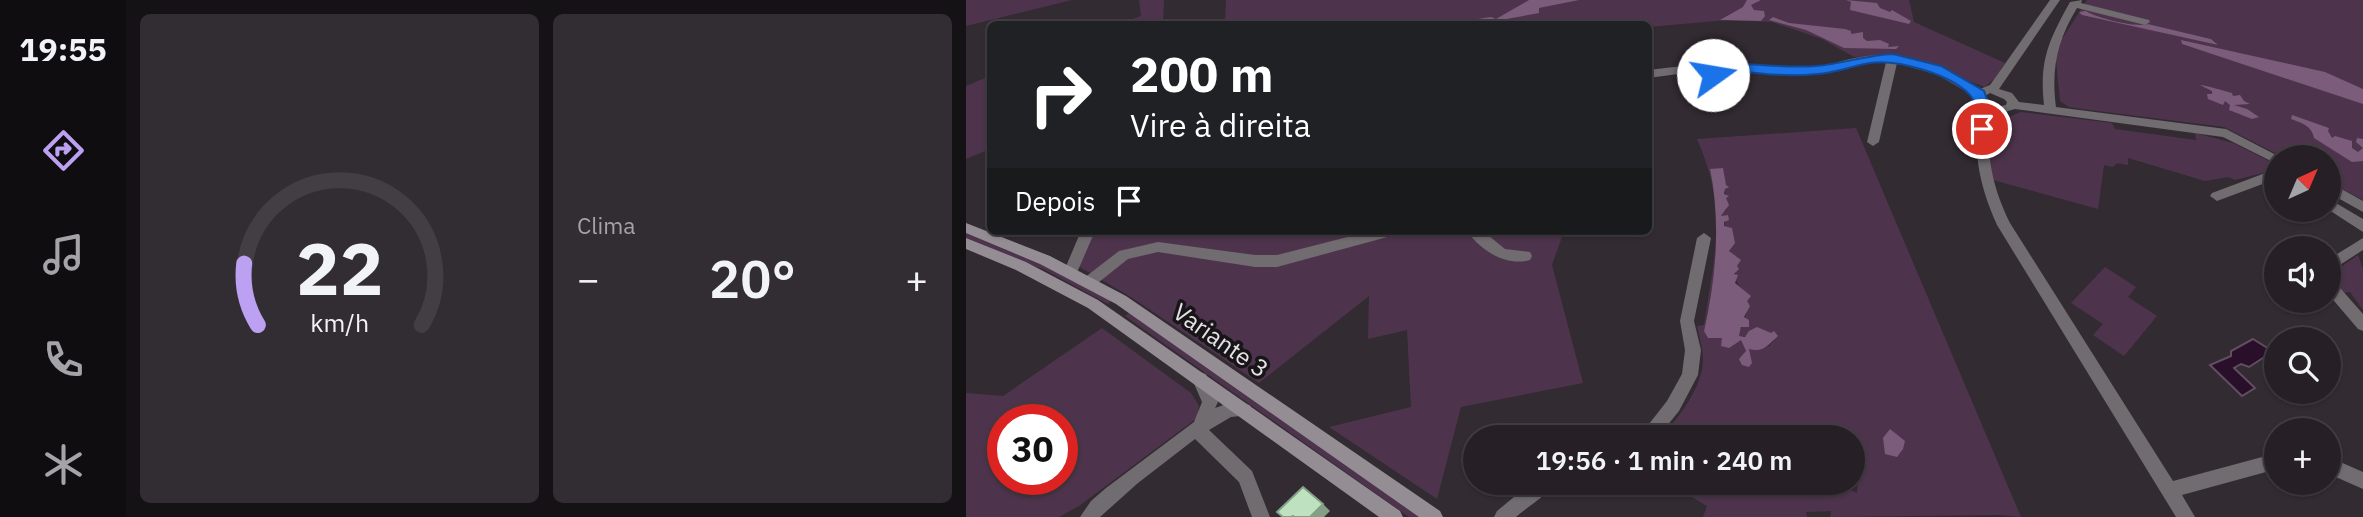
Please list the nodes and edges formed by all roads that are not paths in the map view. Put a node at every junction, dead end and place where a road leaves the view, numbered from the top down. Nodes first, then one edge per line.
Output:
1 (2055, 0) edge
2 (2075, 2) edge
3 (2145, 22) dead end
4 (1893, 58) junction
5 (2008, 71) junction
6 (1652, 73) edge
7 (1993, 89) junction
8 (1981, 100) junction
9 (2007, 103) junction
10 (2051, 110) junction
11 (1982, 129) junction
12 (1873, 142) dead end
13 (2264, 152) edge
14 (2264, 178) edge
15 (2342, 195) edge
16 (2217, 196) dead end
17 (2363, 207) edge
18 (2342, 211) edge
19 (2363, 227) edge
20 (966, 228) edge
21 (1086, 235) edge
22 (1375, 235) edge
23 (1479, 235) edge
24 (1704, 238) dead end
25 (966, 243) edge
26 (2363, 243) edge
27 (1525, 256) dead end
28 (2341, 257) edge
29 (1071, 271) junction
30 (1090, 282) junction
31 (2341, 299) edge
32 (2363, 325) edge
33 (1199, 379) junction
34 (1244, 410) junction
35 (1657, 425) edge
36 (1197, 430) junction
37 (2264, 465) edge
38 (2341, 471) edge
39 (2363, 481) edge
40 (2171, 490) junction
41 (1529, 495) edge
42 (1532, 495) edge
43 (1089, 517) edge
44 (1261, 517) edge
45 (1394, 517) edge
46 (1434, 517) edge
47 (1503, 517) edge
48 (1514, 517) edge
49 (2186, 517) edge

1 - 5 street
2 - 3 street
2 - 10 street
4 - 6 street
4 - 8 street
4 - 12 street
5 - 7 street
5 - 9 street
7 - 8 street
7 - 9 street
8 - 9 street
8 - 11 street
9 - 10 street
9 - 11 street
10 - 13 street
11 - 40 street
14 - 16 street
15 - 17 street
18 - 19 street
20 - 29 main road, Variante 3
21 - 29 street
22 - 30 street
23 - 27 street
24 - 35 street
25 - 33 main road, Variante 3
26 - 28 street
29 - 30 main road, Variante 3
30 - 46 main road, Variante 3
31 - 32 street
33 - 34 main road, Variante 3
33 - 36 street
34 - 36 street
34 - 45 main road, Variante 3
36 - 43 street
36 - 44 street
37 - 40 street
38 - 39 street
40 - 49 street
41 - 47 street
42 - 48 street

